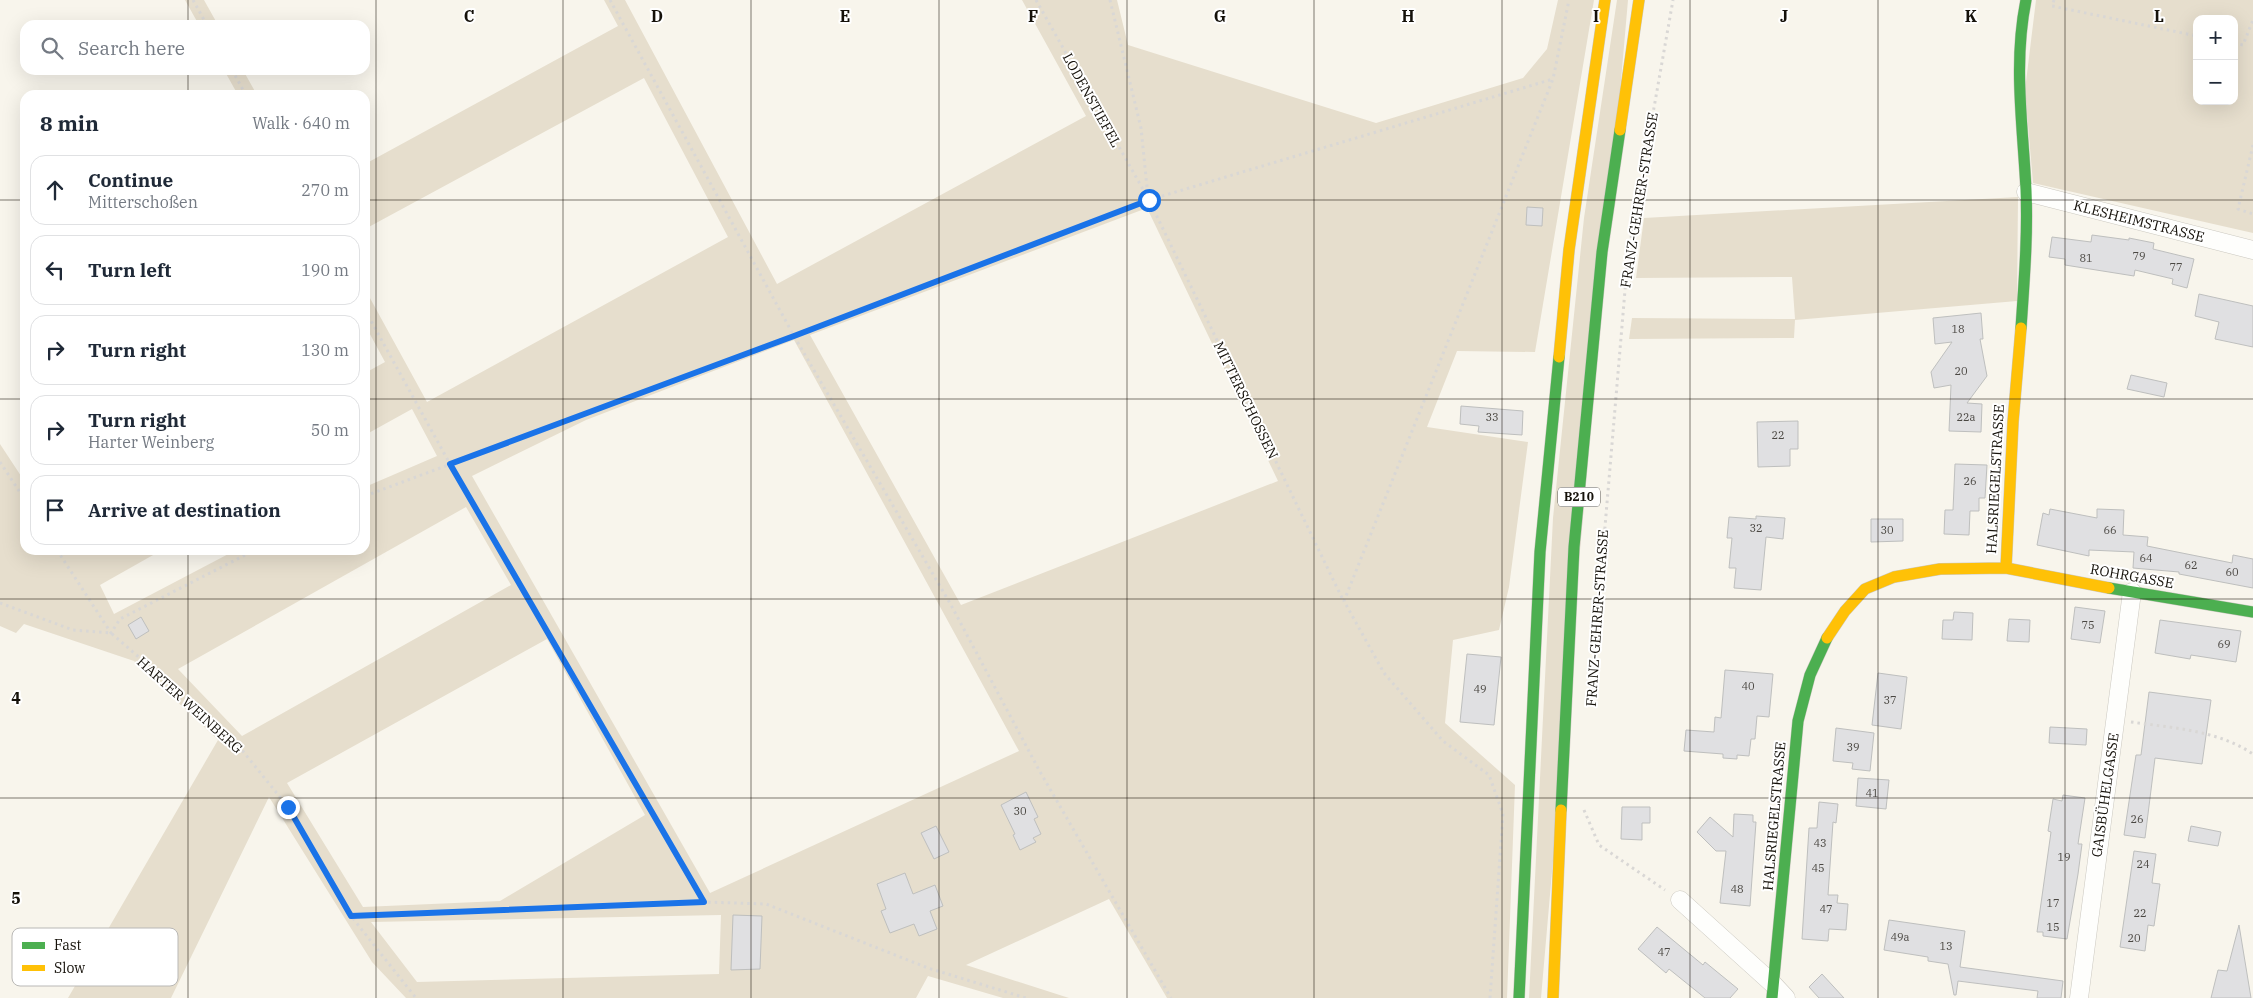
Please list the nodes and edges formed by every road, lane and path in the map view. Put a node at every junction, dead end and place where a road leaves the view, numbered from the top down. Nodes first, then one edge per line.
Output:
1 (193, 0) edge
2 (610, 0) edge
3 (1036, 0) edge
4 (1110, 0) edge
5 (1570, 0) edge
6 (1605, 0) edge
7 (1639, 0) edge
8 (1673, 0) edge
9 (2026, 0) edge
10 (2054, 0) edge
11 (204, 20) edge
12 (2253, 20) edge
13 (2193, 35) edge
14 (2238, 44) edge
15 (235, 75) edge
16 (1553, 79) junction
17 (243, 90) edge
18 (2253, 145) edge
19 (2026, 192) junction
20 (1149, 200) junction
21 (2253, 214) edge
22 (2253, 250) edge
23 (370, 319) edge
24 (794, 336) junction
25 (0, 462) edge
26 (450, 464) junction
27 (20, 492) edge
28 (370, 494) edge
29 (60, 555) edge
30 (245, 555) edge
31 (2006, 568) junction
32 (2132, 592) junction
33 (1344, 601) junction
34 (0, 603) edge
35 (2253, 612) edge
36 (111, 633) junction
37 (1590, 712) dead end
38 (2115, 720) junction
39 (2253, 754) edge
40 (1583, 808) dead end
41 (1680, 900) joint
42 (704, 902) junction
43 (351, 916) junction
44 (1773, 991) edge
45 (416, 998) edge
46 (1026, 998) edge
47 (1171, 998) edge
48 (1490, 998) edge
49 (1519, 998) edge
50 (1553, 998) edge
51 (1786, 998) edge
52 (2078, 998) edge

1 - 11 path
2 - 24 path
3 - 20 path, LODENSTIEFEL
4 - 20 path
5 - 16 path
6 - 49 main road, B210
7 - 50 main road, B210
8 - 37 path, FRANZ-GEHRER-STRASSE
9 - 19 main road, HALSRIEGELSTRASSE
10 - 13 path
12 - 14 path
15 - 17 path
16 - 20 path
16 - 33 path
18 - 21 path
19 - 22 street, KLESHEIMSTRASSE
19 - 31 main road, HALSRIEGELSTRASSE
20 - 24 path
20 - 33 path, MITTERSCHOSSEN
23 - 26 path
24 - 26 path
24 - 47 path
25 - 27 path
26 - 28 path
26 - 42 path
29 - 36 path, HARTER WEINBERG
30 - 36 path
31 - 32 main road, ROHRGASSE
31 - 44 main road, HALSRIEGELSTRASSE
32 - 35 main road, ROHRGASSE
32 - 38 street, GAISBÜHELGASSE
33 - 48 path, MITTERSCHOSSEN
34 - 36 path
36 - 43 path, HARTER WEINBERG
38 - 39 path
38 - 52 street, GAISBÜHELGASSE
40 - 41 path
41 - 44 street
42 - 43 path
42 - 46 path
43 - 45 path, HARTER WEINBERG
44 - 51 street

